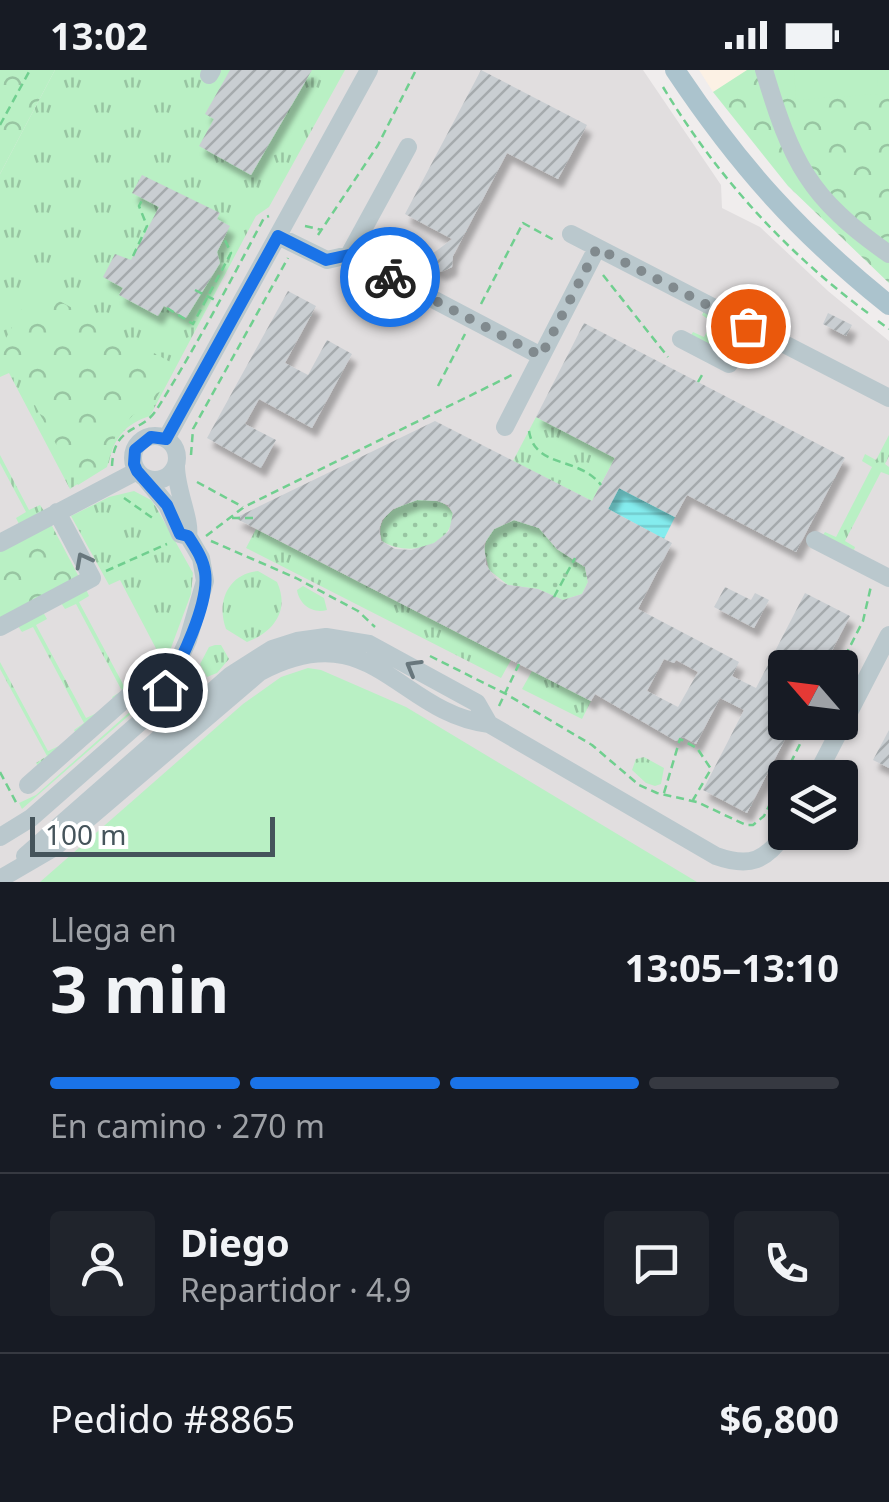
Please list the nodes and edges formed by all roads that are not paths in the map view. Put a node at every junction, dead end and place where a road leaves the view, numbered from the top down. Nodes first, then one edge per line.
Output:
1 (369, 70) edge
2 (675, 70) edge
3 (764, 70) edge
4 (408, 147) dead end
5 (282, 228) junction
6 (562, 237) road end
7 (889, 254) edge
8 (349, 255) junction
9 (597, 256) junction
10 (889, 306) edge
11 (681, 339) dead end
12 (541, 356) junction
13 (729, 364) dead end
14 (889, 398) edge
15 (504, 427) dead end
16 (166, 439) junction
17 (184, 464) junction
18 (141, 475) junction
19 (57, 512) junction
20 (188, 538) junction
21 (815, 540) dead end
22 (0, 543) edge
23 (883, 575) edge
24 (0, 627) edge
25 (889, 636) edge
26 (148, 665) dead end
27 (824, 760) edge
28 (28, 785) dead end
29 (0, 837) edge
30 (773, 850) edge
31 (4, 876) edge

1 - 5 lane
2 - 10 main road
3 - 7 lane
4 - 8 lane
5 - 8 lane
5 - 16 lane
6 - 9 lane
8 - 12 lane
9 - 12 lane
9 - 14 lane
11 - 13 lane
12 - 15 lane
16 - 17 lane
16 - 18 lane
17 - 18 lane
17 - 20 lane
18 - 19 lane
18 - 20 lane
19 - 22 lane
24 -> 19 lane
20 - 29 lane
21 - 23 lane
25 - 27 lane
26 - 28 lane
30 - 31 lane

